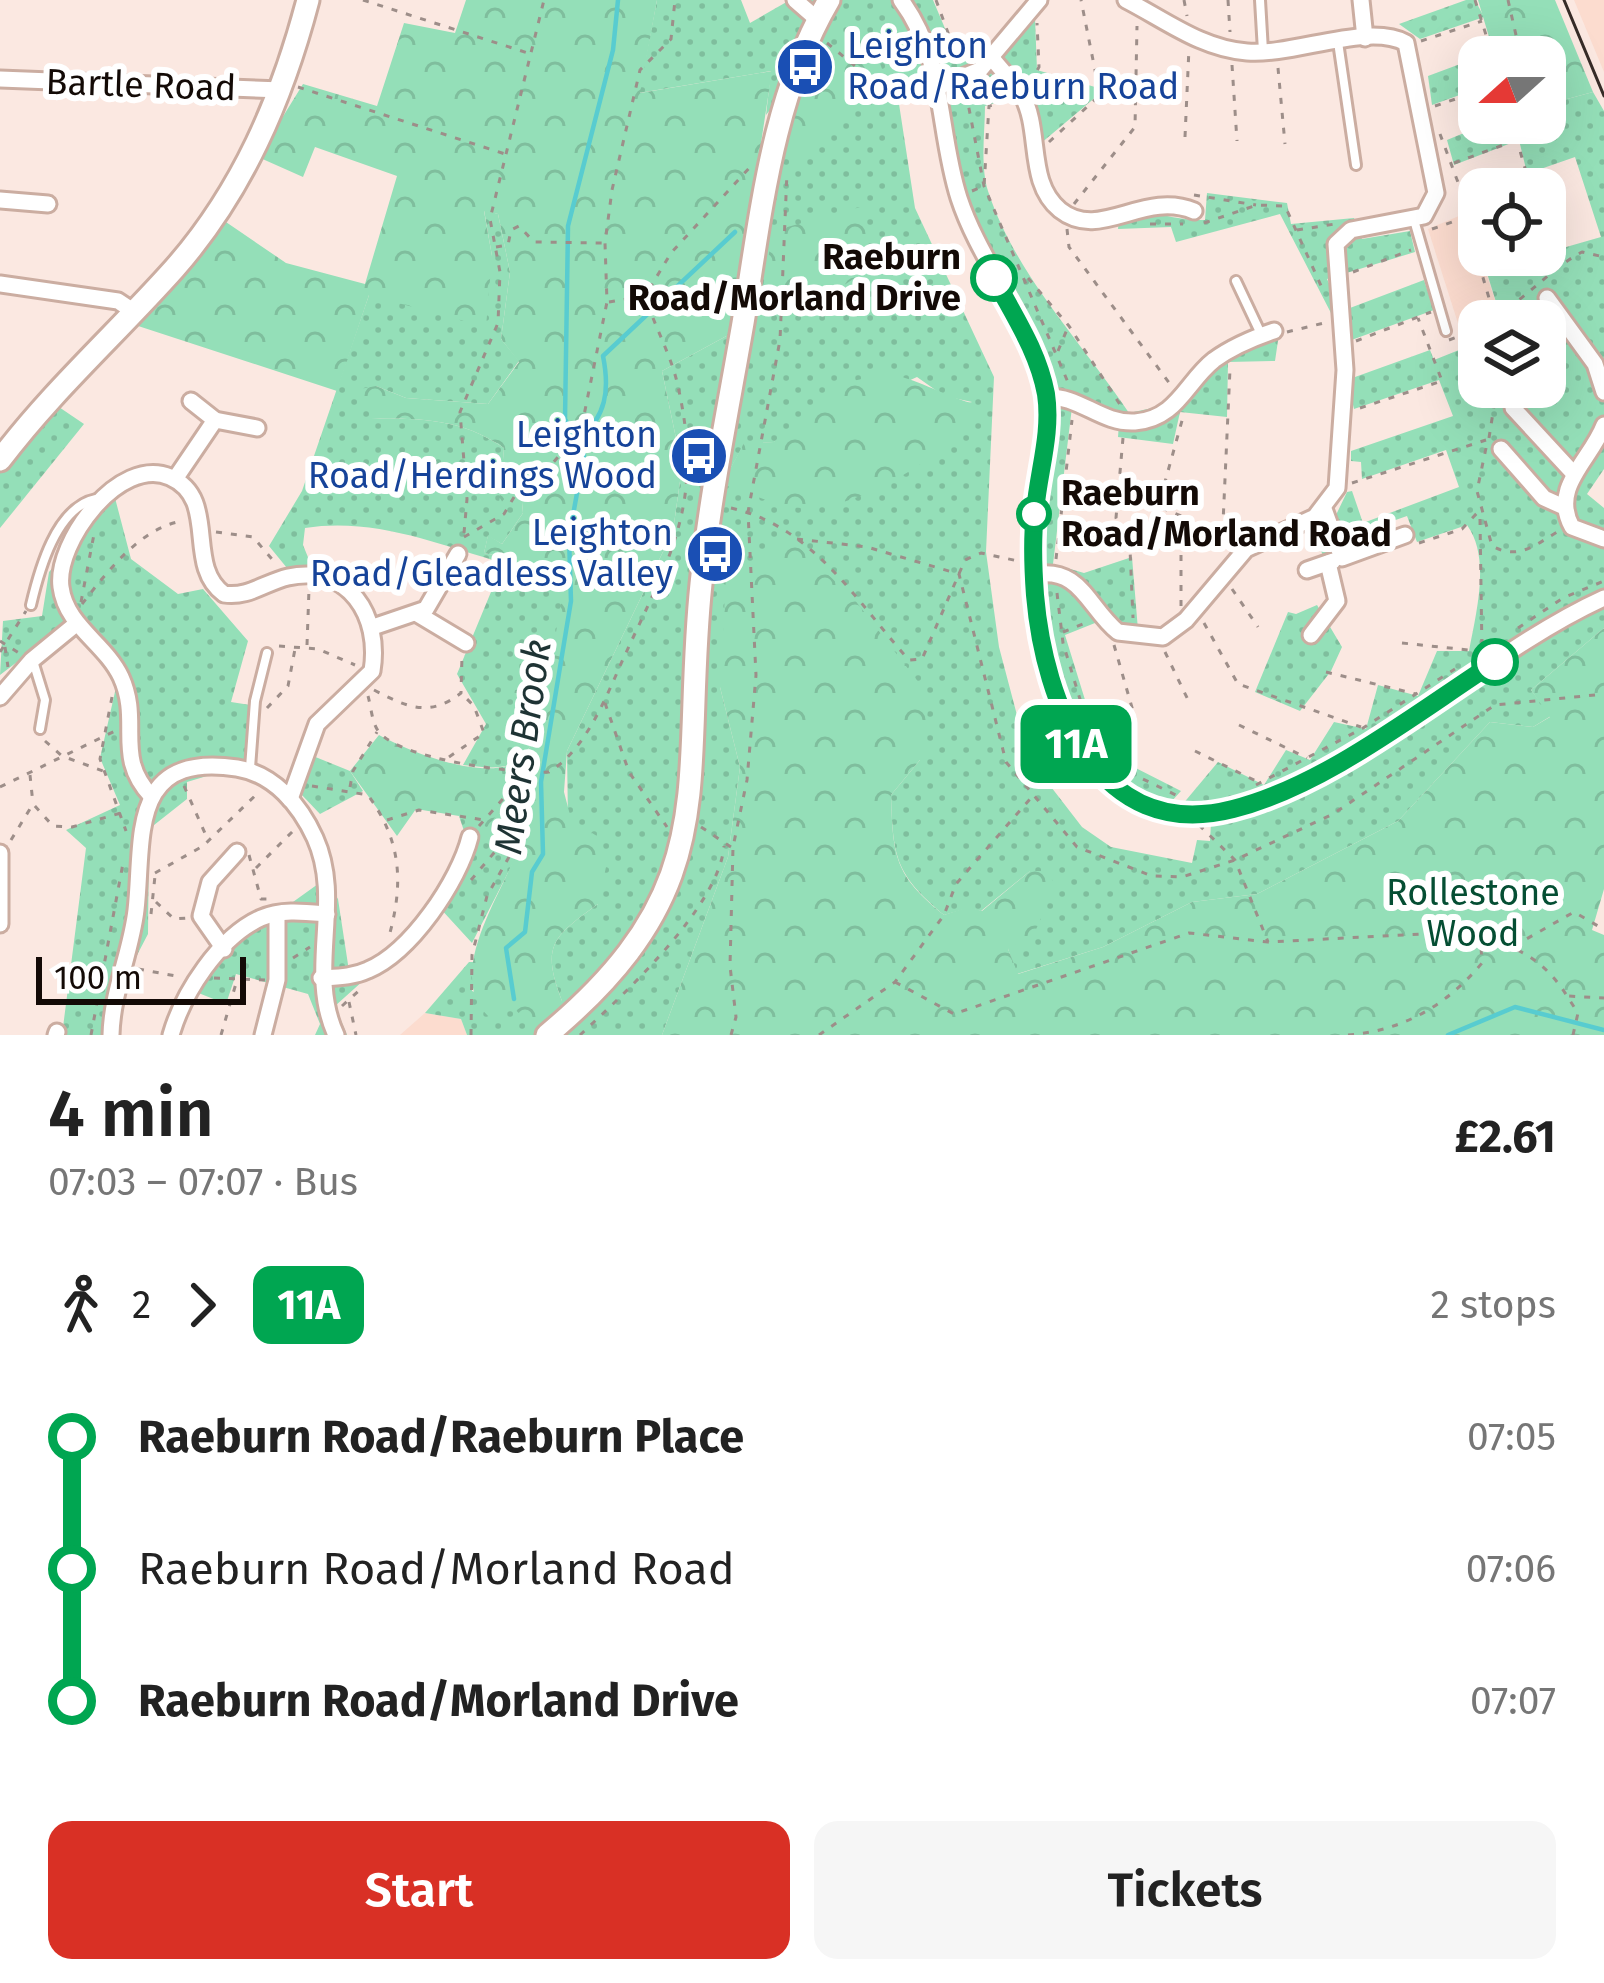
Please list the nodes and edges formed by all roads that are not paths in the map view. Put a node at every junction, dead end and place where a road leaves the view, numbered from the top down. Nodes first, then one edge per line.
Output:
1 (308, 0) edge
2 (795, 0) edge
3 (901, 0) edge
4 (1260, 0) edge
5 (1361, 0) edge
6 (1037, 1) edge
7 (1132, 3) edge
8 (820, 16) edge
9 (1365, 38) junction
10 (1338, 42) junction
11 (1270, 52) junction
12 (992, 58) junction
13 (0, 79) edge
14 (283, 86) junction
15 (941, 91) junction
16 (1355, 164) dead end
17 (0, 200) edge
18 (48, 204) dead end
19 (1195, 211) dead end
20 (1415, 227) junction
21 (1236, 281) dead end
22 (0, 284) edge
23 (1546, 298) road end
24 (134, 311) junction
25 (1446, 331) road end
26 (1268, 333) joint
27 (1604, 392) edge
28 (1046, 397) junction
29 (191, 401) dead end
30 (1513, 408) dead end
31 (215, 420) junction
32 (1604, 424) edge
33 (257, 428) dead end
34 (1495, 444) road end
35 (0, 460) edge
36 (1574, 474) junction
37 (176, 479) junction
38 (99, 503) junction
39 (1564, 507) junction
40 (1324, 509) junction
41 (1406, 535) road end
42 (1604, 539) edge
43 (45, 553) junction
44 (458, 554) road end
45 (64, 559) junction
46 (1335, 560) junction
47 (1034, 568) junction
48 (1307, 570) dead end
49 (1604, 598) edge
50 (32, 605) road end
51 (416, 613) junction
52 (76, 624) junction
53 (373, 627) junction
54 (1311, 635) dead end
55 (466, 644) road end
56 (267, 653) road end
57 (32, 660) junction
58 (1, 693) edge
59 (40, 729) road end
60 (249, 770) junction
61 (152, 797) junction
62 (290, 799) junction
63 (470, 837) road end
64 (236, 846) road end
65 (0, 854) edge
66 (281, 907) junction
67 (326, 914) junction
68 (0, 924) edge
69 (224, 949) junction
70 (321, 978) junction
71 (111, 1035) edge
72 (171, 1035) edge
73 (263, 1035) edge
74 (336, 1035) edge
75 (547, 1035) edge

1 - 14 street
2 - 8 street
3 - 15 street
4 - 11 lane
5 - 9 street
6 - 12 street
7 - 11 street
8 - 75 street
9 - 10 street
9 - 20 street
10 - 11 street
10 - 16 lane
12 - 15 street
12 - 19 street
13 - 14 street, Bartle Road
14 - 24 street
15 - 28 street
17 - 18 street
20 - 25 lane
20 - 40 street
21 - 26 lane
22 - 24 street
23 - 27 street
24 - 35 street
26 - 28 street
28 - 47 street
29 - 31 street
30 - 36 street
31 - 33 street
31 - 37 street
32 - 36 street
34 - 39 street
36 - 39 street
37 - 38 street
37 - 53 street
38 - 43 lane
38 - 45 street
39 - 42 street
40 - 46 street
40 - 47 street
41 - 46 street
43 - 45 lane
43 - 50 lane
44 - 51 street
45 - 52 street
46 - 48 street
46 - 54 street
47 - 49 street
51 - 53 street
51 - 55 street
52 - 57 street
52 - 61 street
53 - 62 street
56 - 60 lane
57 - 58 street
57 - 59 lane
60 - 61 street
60 - 62 street
61 - 71 street
62 - 67 street
63 - 70 street
64 - 69 street
65 - 68 street
66 - 67 street
66 - 69 street
66 - 73 street
67 - 70 street
69 - 72 street
70 - 74 street

